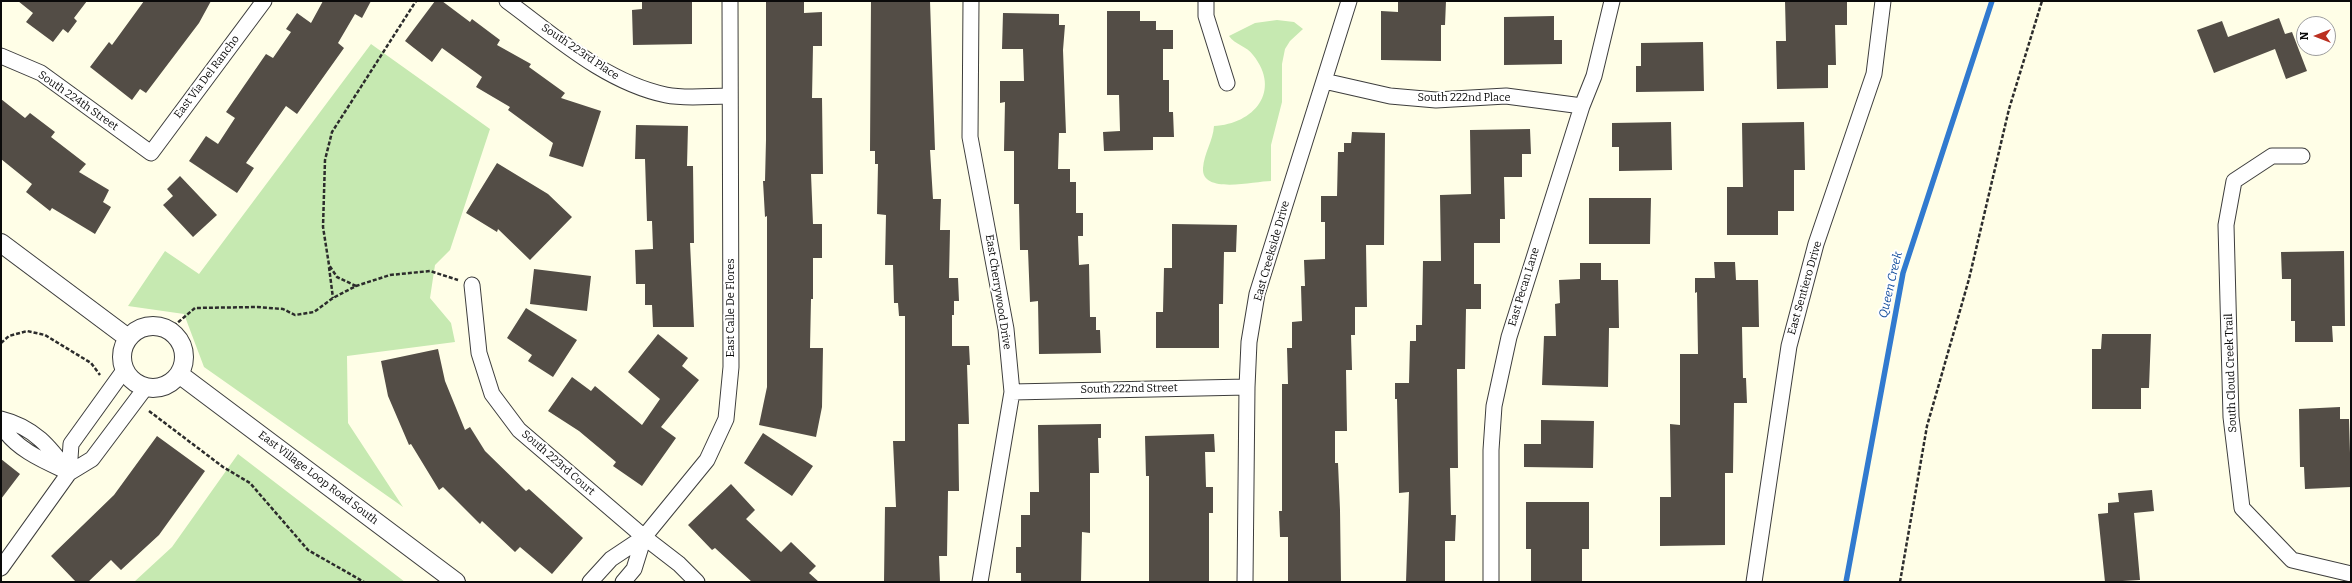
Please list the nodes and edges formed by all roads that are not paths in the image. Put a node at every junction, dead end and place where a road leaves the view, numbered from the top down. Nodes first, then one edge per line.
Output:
1 (264, 1) edge
2 (507, 1) edge
3 (730, 1) edge
4 (971, 1) edge
5 (1206, 1) edge
6 (1349, 1) edge
7 (1612, 1) edge
8 (1883, 1) edge
9 (1, 56) edge
10 (1324, 80) junction
11 (1227, 83) dead end
12 (729, 96) junction
13 (1582, 106) junction
14 (151, 153) joint
15 (2302, 156) dead end
16 (1, 243) edge
17 (472, 285) road end
18 (128, 338) junction
19 (124, 369) junction
20 (179, 374) junction
21 (1247, 387) junction
22 (1012, 392) junction
23 (140, 394) junction
24 (1, 419) edge
25 (1, 425) edge
26 (69, 473) junction
27 (644, 537) junction
28 (1, 568) edge
29 (2351, 574) edge
30 (456, 582) edge
31 (590, 582) edge
32 (623, 582) edge
33 (697, 582) edge
34 (980, 582) edge
35 (1245, 582) edge
36 (1491, 582) edge
37 (1754, 582) edge

1 - 14 street, East Via Del Rancho
2 - 12 street, South 223rd Place
3 - 12 street, East Calle De Flores
4 - 22 street, East Cherrywood Drive
5 - 11 street
6 - 10 street, East Creekside Drive
7 - 13 street, East Pecan Lane
8 - 37 street, East Sentiero Drive
9 - 14 street, South 224th Street
10 - 13 street, South 222nd Place
10 - 21 street, East Creekside Drive
12 - 27 street, East Calle De Flores
13 - 36 street, East Pecan Lane
15 - 29 street, South Cloud Creek Trail
16 - 18 street
17 - 27 street, South 223rd Court
18 - 19 street
18 - 20 street
19 - 23 street
19 - 26 street
20 - 23 street
20 - 30 street, East Village Loop Road South
21 - 22 street, South 222nd Street
21 - 35 street, East Creekside Drive
22 - 34 street, East Cherrywood Drive
23 - 26 street
24 - 26 street
25 - 26 street
26 - 28 street
27 - 31 street
27 - 32 street, East Calle De Flores
27 - 33 street, South 223rd Court

